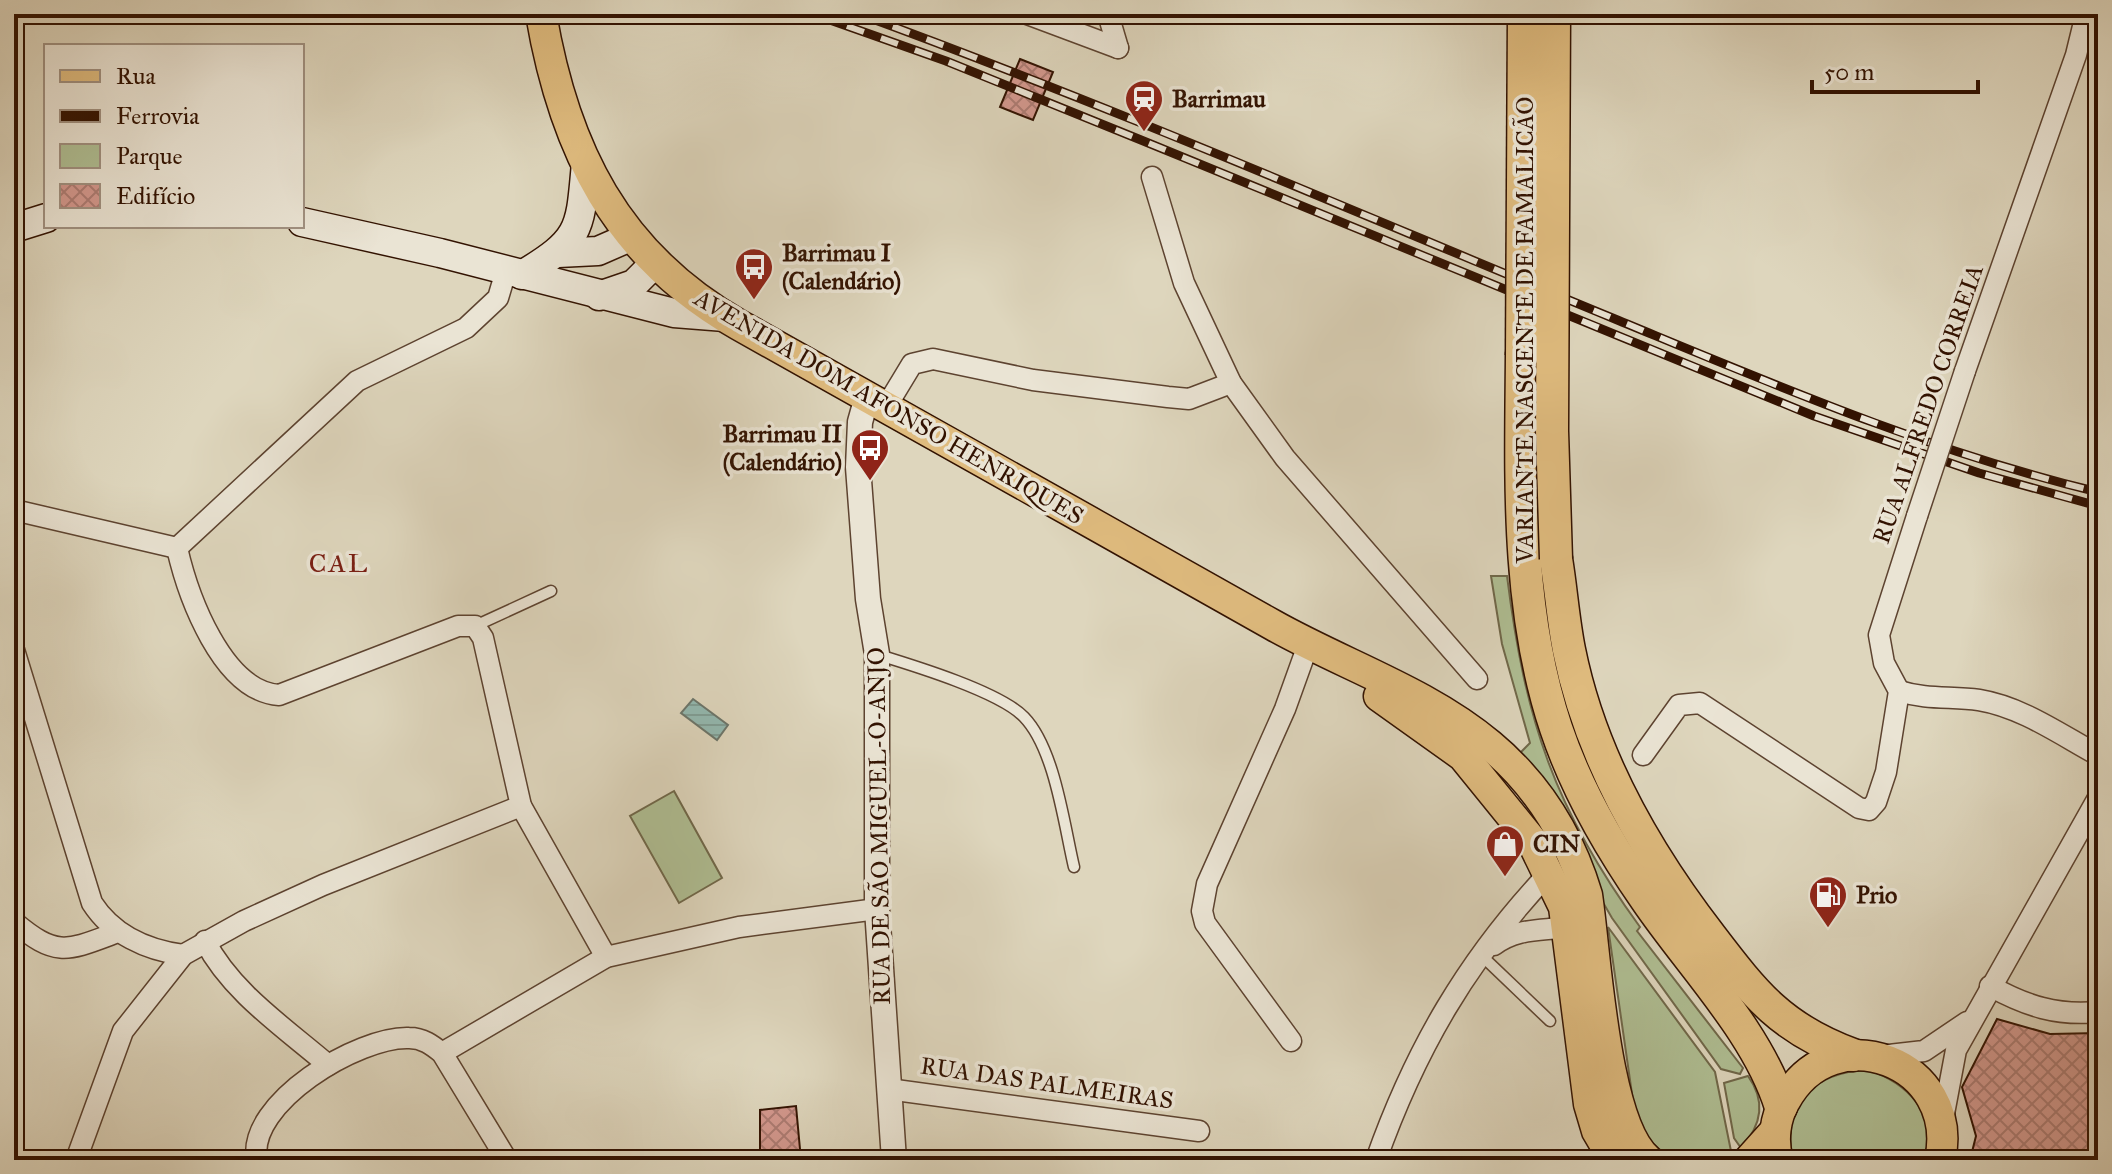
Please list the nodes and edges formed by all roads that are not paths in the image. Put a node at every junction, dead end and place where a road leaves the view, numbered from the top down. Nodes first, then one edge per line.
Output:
1 (541, 14) edge
2 (1027, 14) edge
3 (1108, 14) edge
4 (1524, 14) edge
5 (1554, 14) edge
6 (2086, 14) edge
7 (586, 163) junction
8 (1152, 177) dead end
9 (44, 219) edge
10 (304, 222) edge
11 (14, 228) edge
12 (630, 237) junction
13 (558, 253) junction
14 (654, 264) junction
15 (514, 273) junction
16 (598, 296) junction
17 (725, 317) junction
18 (1231, 383) junction
19 (876, 402) junction
20 (14, 510) edge
21 (177, 548) junction
22 (551, 591) dead end
23 (475, 626) junction
24 (14, 650) edge
25 (1319, 651) junction
26 (877, 654) junction
27 (1477, 679) dead end
28 (1899, 691) junction
29 (1643, 755) dead end
30 (2098, 755) edge
31 (2098, 798) edge
32 (521, 806) junction
33 (1074, 867) dead end
34 (1548, 874) junction
35 (877, 909) junction
36 (1573, 910) junction
37 (14, 922) edge
38 (118, 932) junction
39 (205, 941) junction
40 (183, 955) junction
41 (1481, 955) junction
42 (606, 957) junction
43 (1990, 986) junction
44 (2098, 1012) edge
45 (1974, 1017) junction
46 (1550, 1021) dead end
47 (1291, 1041) dead end
48 (442, 1053) junction
49 (1865, 1056) junction
50 (328, 1065) junction
51 (888, 1089) junction
52 (1942, 1124) junction
53 (1199, 1131) dead end
54 (1778, 1133) edge
55 (76, 1160) edge
56 (257, 1160) edge
57 (507, 1160) edge
58 (894, 1160) edge
59 (1376, 1160) edge
60 (1614, 1160) edge
61 (1648, 1160) edge
62 (1749, 1160) edge
63 (1940, 1160) edge

1 - 7 main road, AVENIDA DOM AFONSO HENRIQUES
2 - 3 street
4 - 54 highway, VARIANTE NASCENTE DE FAMALICÃO, bridge
5 - 49 highway, VARIANTE NASCENTE DE FAMALICÃO, bridge
6 - 28 street, RUA ALFREDO CORREIA, bridge
7 - 12 main road, AVENIDA DOM AFONSO HENRIQUES
7 - 13 main road
8 - 18 street
9 - 11 main road
10 - 15 main road
12 - 13 main road
12 - 14 main road, AVENIDA DOM AFONSO HENRIQUES
13 - 15 main road
14 - 16 main road
14 - 17 main road, AVENIDA DOM AFONSO HENRIQUES
15 - 16 main road
15 - 21 street
16 - 17 main road
17 - 19 main road, AVENIDA DOM AFONSO HENRIQUES
18 - 19 street
18 - 27 street
19 - 25 main road, AVENIDA DOM AFONSO HENRIQUES
19 - 26 street, RUA DE SÃO MIGUEL-O-ANJO
20 - 21 street
21 - 23 street
22 - 23 lane
23 - 32 street
24 - 38 street
25 - 34 main road, AVENIDA DOM AFONSO HENRIQUES
25 - 36 main road, AVENIDA DOM AFONSO HENRIQUES
25 - 47 street
26 - 33 lane
26 - 35 street, RUA DE SÃO MIGUEL-O-ANJO
28 - 29 street
28 - 30 street
31 - 43 street
32 - 39 street
32 - 42 street
34 - 36 main road, AVENIDA DOM AFONSO HENRIQUES
34 - 41 street
35 - 42 street
35 - 51 street, RUA DE SÃO MIGUEL-O-ANJO
36 - 41 street
36 - 60 main road, AVENIDA DOM AFONSO HENRIQUES
36 - 61 main road, AVENIDA DOM AFONSO HENRIQUES
37 - 38 street
38 - 40 street
39 - 40 street
39 - 50 street
40 - 55 street
41 - 46 lane
41 - 59 street
42 - 48 street
43 - 44 street
43 - 45 street
45 - 49 street
45 - 52 street
48 - 50 street
48 - 57 street
49 - 52 main road
49 - 54 main road
50 - 56 street
51 - 53 street, RUA DAS PALMEIRAS
51 - 58 street, RUA DE SÃO MIGUEL-O-ANJO
52 - 63 main road
54 - 62 main road

